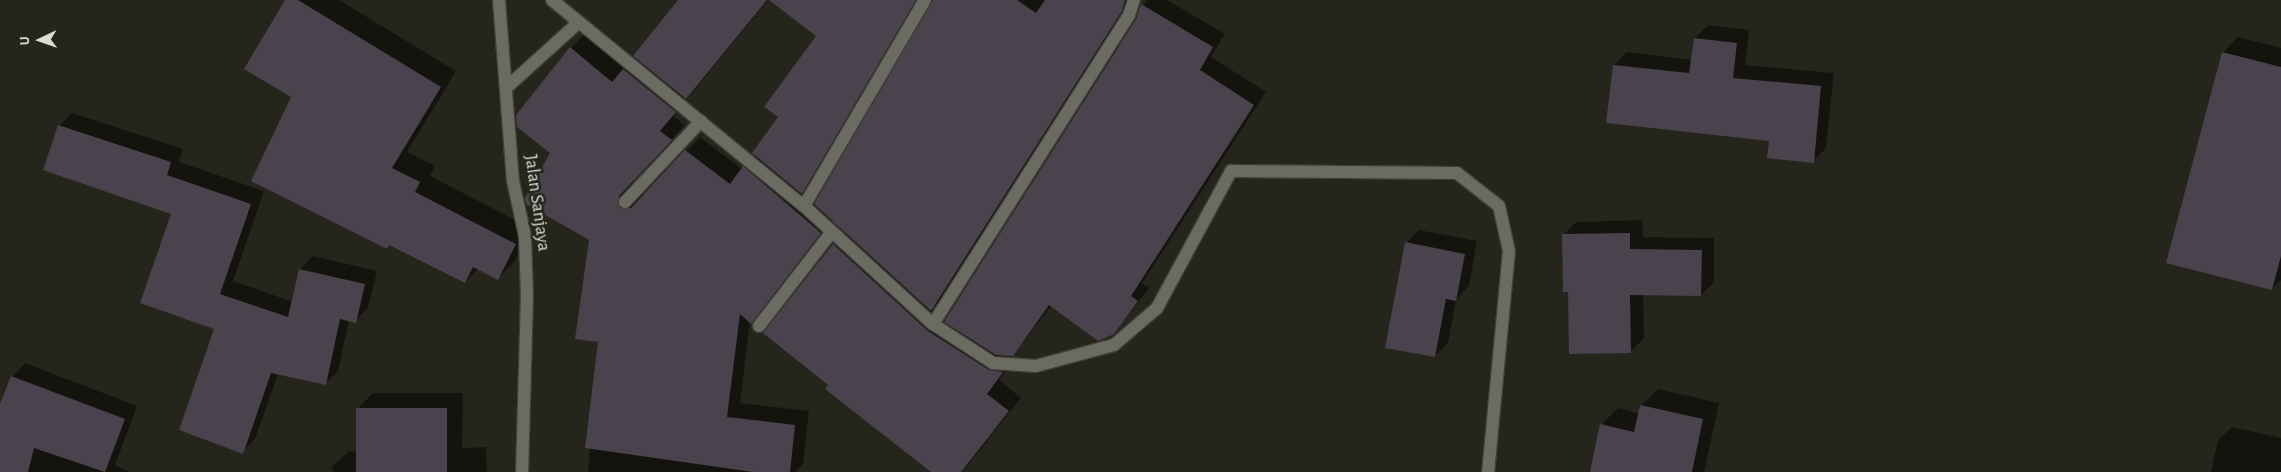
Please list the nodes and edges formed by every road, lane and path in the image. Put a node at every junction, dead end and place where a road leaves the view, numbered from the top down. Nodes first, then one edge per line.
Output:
1 (499, 0) edge
2 (552, 0) edge
3 (925, 0) edge
4 (1134, 0) edge
5 (579, 22) junction
6 (506, 88) junction
7 (701, 121) junction
8 (625, 202) dead end
9 (804, 206) junction
10 (831, 233) junction
11 (933, 324) junction
12 (759, 326) dead end
13 (522, 472) edge
14 (1488, 472) edge

1 - 6 street, Jalan Sanjaya
2 - 5 street
3 - 9 street
4 - 11 street
5 - 6 street
5 - 7 street
6 - 13 street, Jalan Sanjaya
7 - 8 street
7 - 9 street
9 - 10 street
10 - 11 street
10 - 12 street
11 - 14 street

